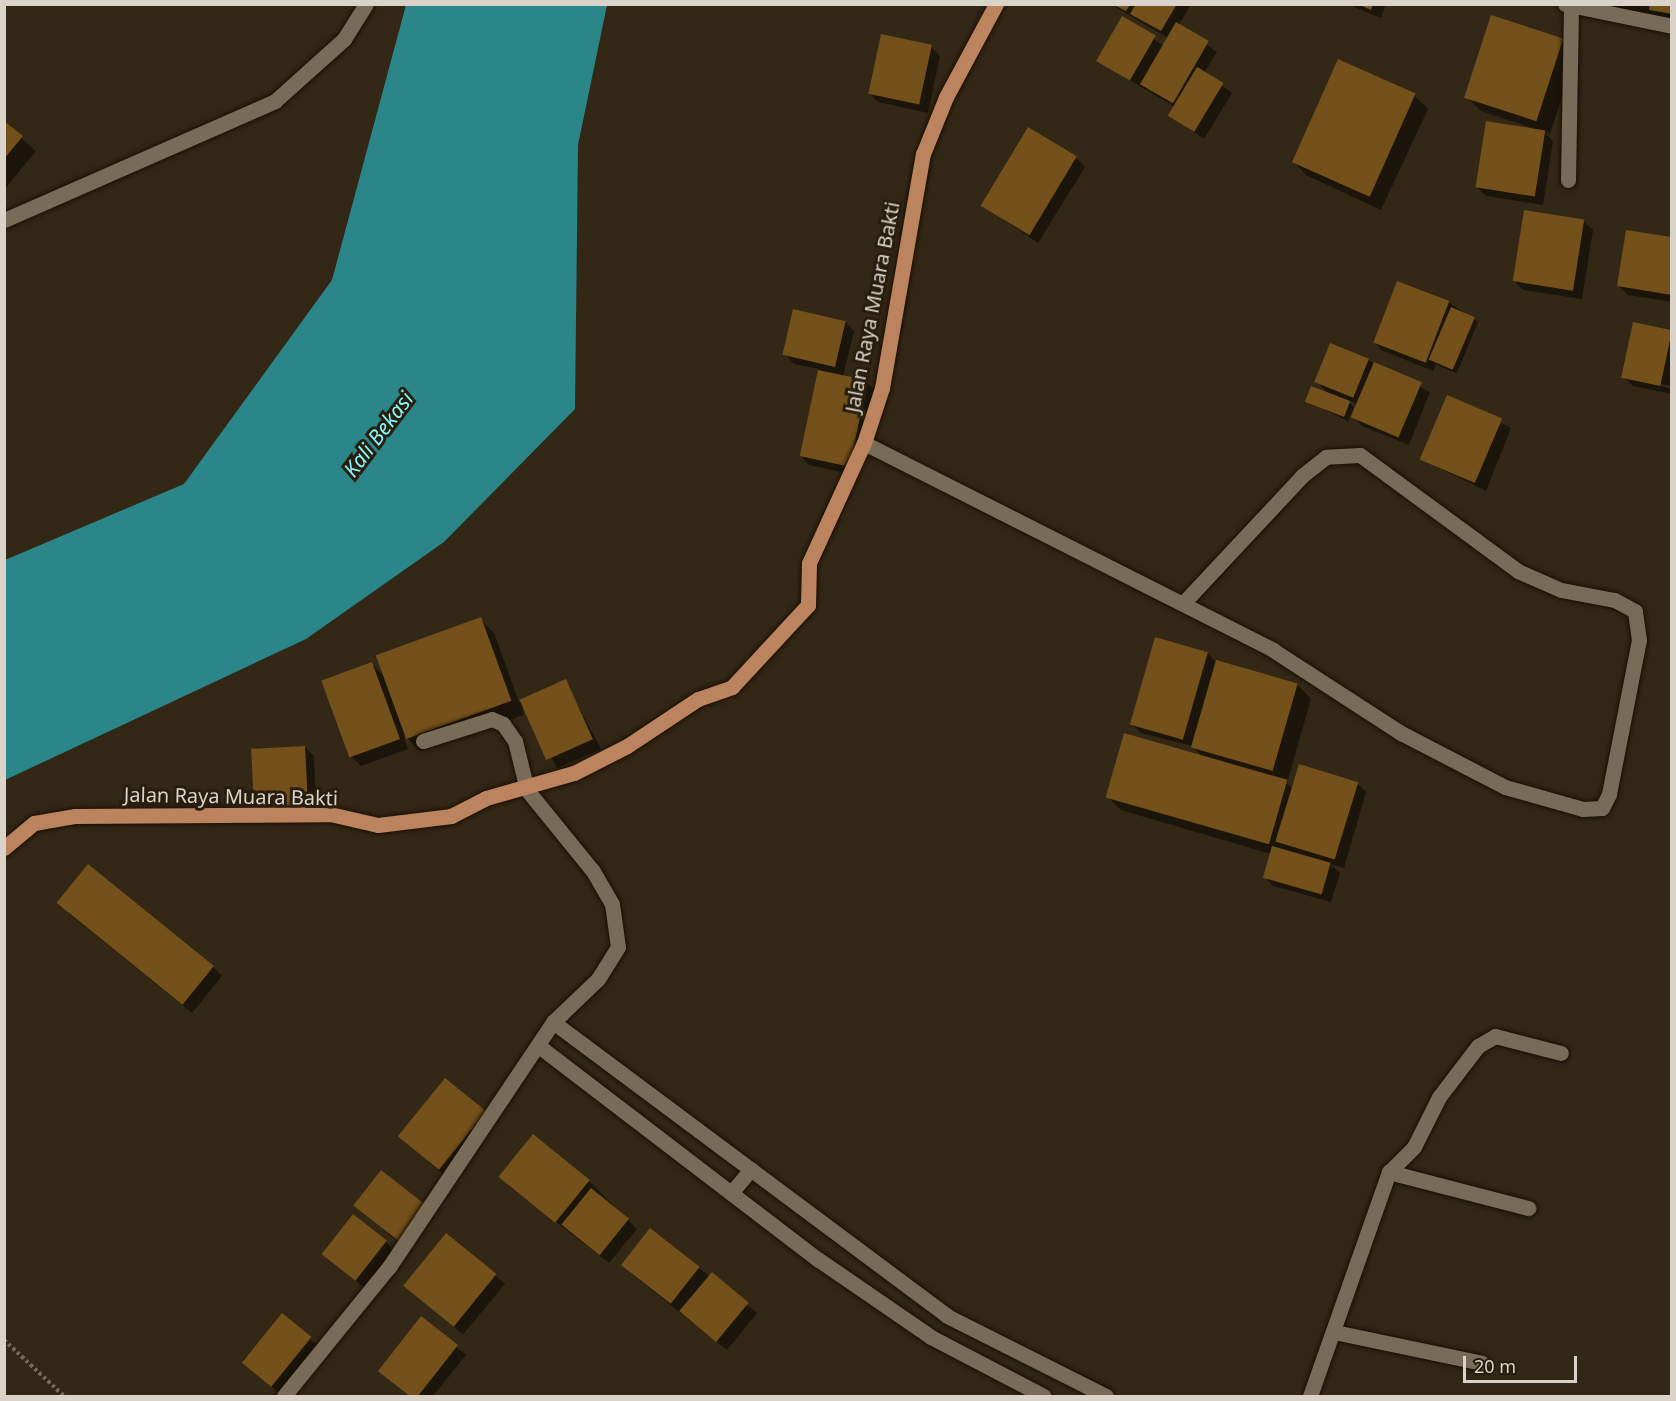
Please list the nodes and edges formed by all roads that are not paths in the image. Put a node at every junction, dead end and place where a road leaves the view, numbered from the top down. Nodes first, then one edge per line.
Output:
1 (366, 4) edge
2 (996, 4) edge
3 (1569, 5) edge
4 (1671, 26) edge
5 (1568, 180) dead end
6 (4, 220) edge
7 (864, 443) junction
8 (1183, 603) junction
9 (423, 741) dead end
10 (527, 790) junction
11 (4, 848) edge
12 (553, 1022) junction
13 (540, 1047) junction
14 (1561, 1053) dead end
15 (751, 1170) junction
16 (1389, 1172) junction
17 (731, 1193) junction
18 (1528, 1208) dead end
19 (947, 1316) junction
20 (1334, 1332) junction
21 (931, 1337) junction
22 (1482, 1363) dead end
23 (284, 1396) edge
24 (1044, 1396) edge
25 (1106, 1396) edge
26 (1310, 1396) edge

1 - 6 street
2 - 7 main road, Jalan Raya Muara Bakti
3 - 4 street
3 - 5 street
7 - 8 street
7 - 10 main road, Jalan Raya Muara Bakti
8 - 8 street
9 - 10 street
10 - 11 main road, Jalan Raya Muara Bakti
10 - 12 street
12 - 13 street
12 - 15 street
13 - 17 street
13 - 23 street
14 - 16 street
15 - 17 street
15 - 19 street
16 - 18 street
16 - 20 street
17 - 21 street
19 - 21 street
19 - 25 street
20 - 22 street
20 - 26 street
21 - 24 street

